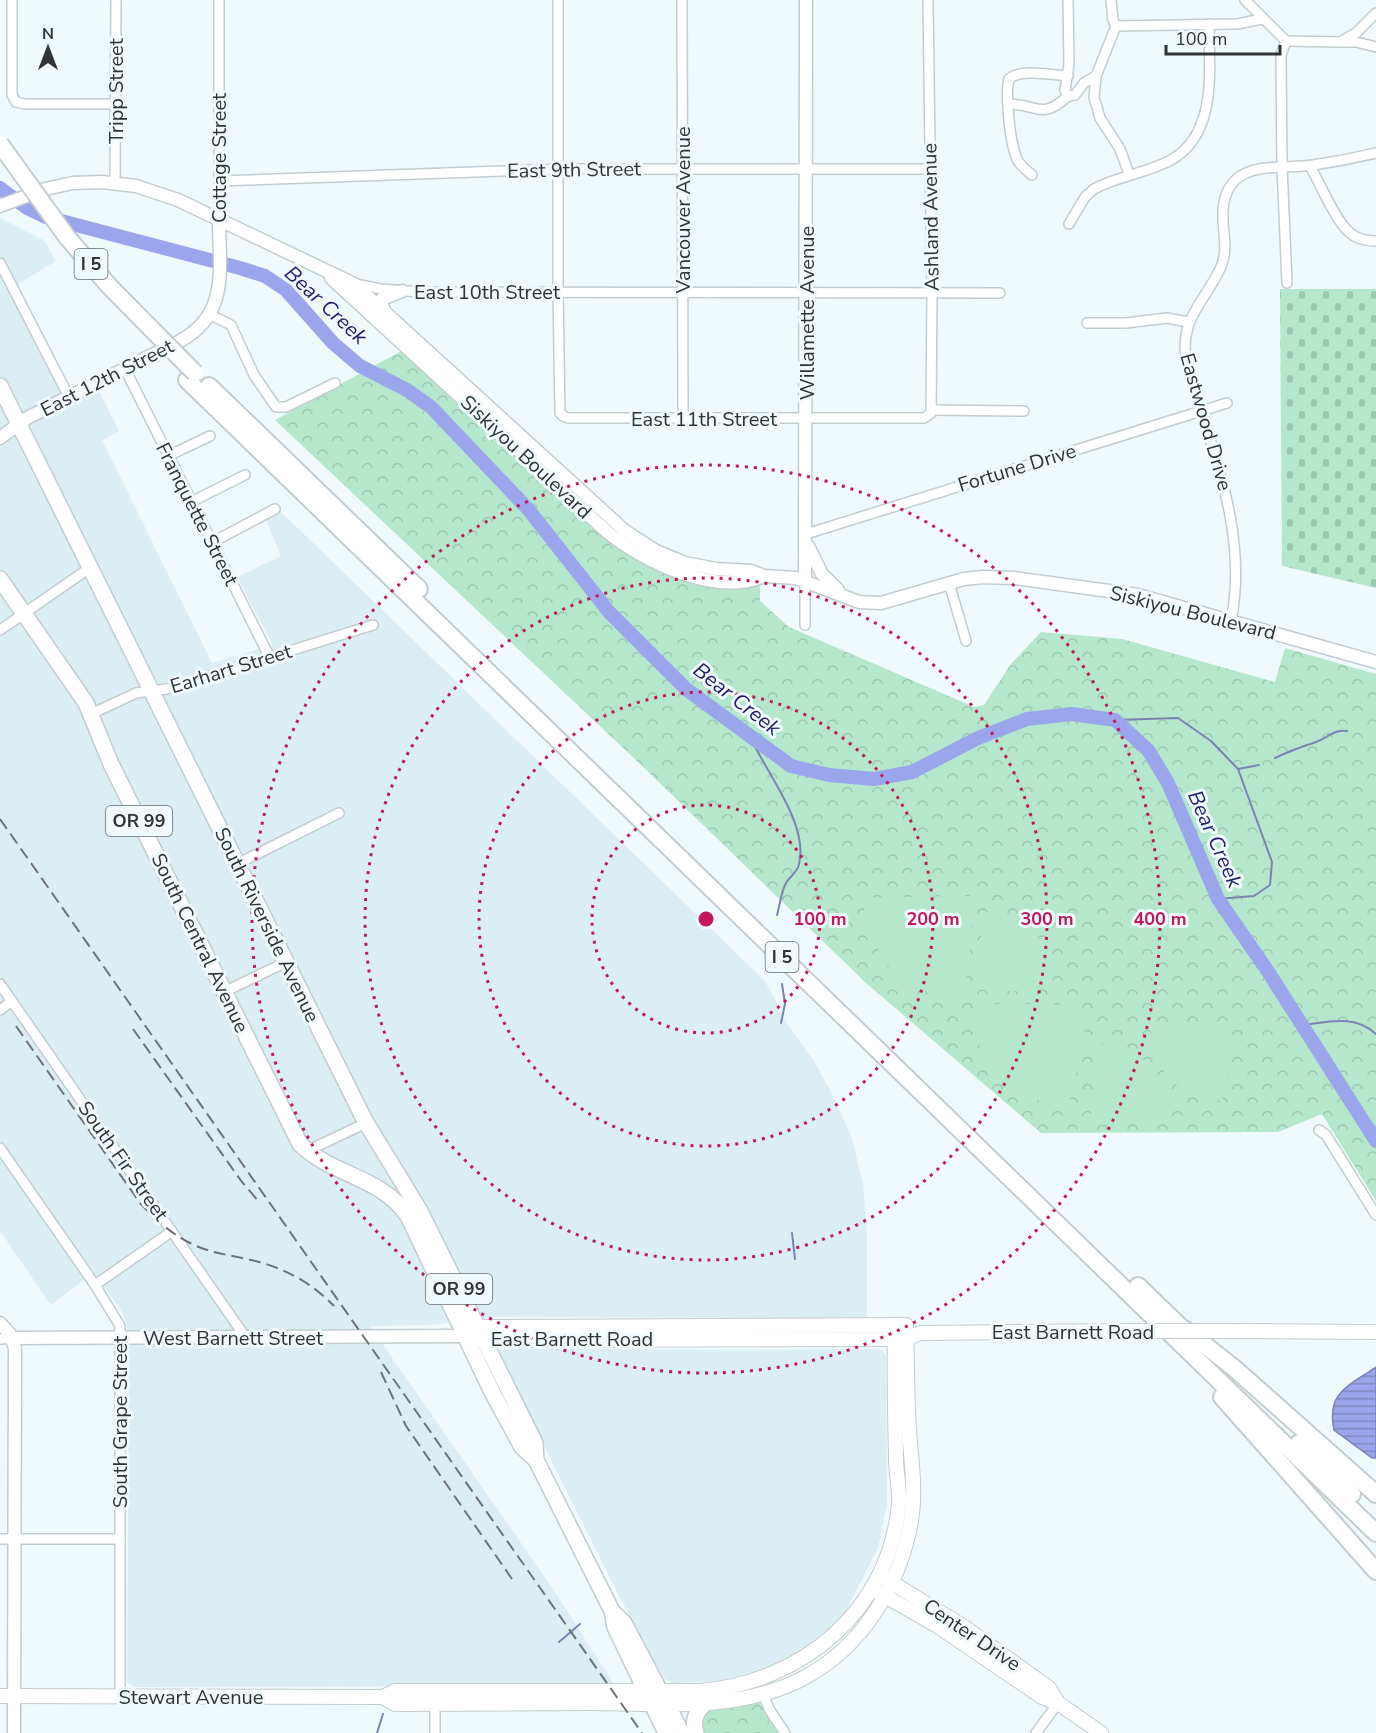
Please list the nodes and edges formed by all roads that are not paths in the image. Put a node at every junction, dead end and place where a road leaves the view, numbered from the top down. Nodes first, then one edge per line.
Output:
1 (12, 0) edge
2 (116, 0) edge
3 (219, 0) edge
4 (558, 0) edge
5 (682, 0) edge
6 (806, 0) edge
7 (928, 0) edge
8 (1068, 0) edge
9 (1111, 0) edge
10 (1245, 0) edge
11 (1376, 14) edge
12 (1262, 18) junction
13 (1209, 24) junction
14 (1116, 26) junction
15 (1286, 41) junction
16 (1340, 42) junction
17 (1376, 47) edge
18 (1068, 76) junction
19 (1096, 76) junction
20 (1068, 96) junction
21 (116, 104) junction
22 (1008, 104) junction
23 (0, 144) edge
24 (1376, 153) edge
25 (0, 163) edge
26 (1282, 166) junction
27 (1310, 166) junction
28 (558, 169) junction
29 (683, 169) junction
30 (806, 169) junction
31 (929, 169) junction
32 (1129, 174) junction
33 (1032, 175) dead end
34 (219, 182) junction
35 (115, 183) junction
36 (0, 206) edge
37 (219, 219) junction
38 (1069, 224) dead end
39 (1376, 241) edge
40 (0, 263) edge
41 (318, 268) junction
42 (1287, 283) dead end
43 (354, 284) junction
44 (402, 291) junction
45 (558, 292) junction
46 (683, 292) junction
47 (807, 293) junction
48 (932, 293) junction
49 (1000, 293) dead end
50 (213, 310) junction
51 (385, 312) junction
52 (1188, 322) junction
53 (1087, 323) dead end
54 (125, 369) junction
55 (191, 377) junction
56 (334, 383) dead end
57 (0, 386) edge
58 (69, 397) junction
59 (1227, 403) dead end
60 (932, 410) junction
61 (1024, 411) dead end
62 (1200, 411) junction
63 (807, 418) junction
64 (683, 419) junction
65 (20, 424) junction
66 (210, 436) dead end
67 (0, 438) edge
68 (168, 456) junction
69 (245, 475) dead end
70 (191, 502) junction
71 (275, 509) dead end
72 (806, 538) junction
73 (211, 543) junction
74 (91, 567) junction
75 (764, 576) junction
76 (0, 579) edge
77 (805, 580) junction
78 (948, 583) junction
79 (848, 599) junction
80 (24, 613) junction
81 (1232, 621) junction
82 (373, 625) dead end
83 (805, 625) dead end
84 (0, 630) edge
85 (966, 641) dead end
86 (270, 658) junction
87 (1376, 662) edge
88 (150, 690) junction
89 (92, 714) junction
90 (339, 813) dead end
91 (237, 864) junction
92 (286, 962) junction
93 (0, 984) edge
94 (224, 992) junction
95 (12, 1001) junction
96 (0, 1010) edge
97 (366, 1123) junction
98 (1319, 1130) dead end
99 (0, 1148) edge
100 (307, 1151) junction
101 (388, 1157) junction
102 (373, 1185) junction
103 (402, 1207) joint
104 (1376, 1215) edge
105 (171, 1232) junction
106 (95, 1285) junction
107 (1150, 1315) junction
108 (1168, 1315) junction
109 (0, 1323) edge
110 (635, 1326) junction
111 (904, 1332) junction
112 (1376, 1332) edge
113 (476, 1334) junction
114 (246, 1338) junction
115 (6, 1339) edge
116 (121, 1339) junction
117 (585, 1340) junction
118 (493, 1394) junction
119 (526, 1424) junction
120 (536, 1460) junction
121 (1376, 1494) edge
122 (1376, 1517) edge
123 (1376, 1533) edge
124 (0, 1539) edge
125 (15, 1539) junction
126 (120, 1539) junction
127 (1376, 1571) edge
128 (879, 1575) junction
129 (892, 1583) junction
130 (871, 1588) junction
131 (885, 1596) junction
132 (506, 1691) junction
133 (763, 1693) junction
134 (7, 1696) edge
135 (120, 1696) junction
136 (383, 1697) junction
137 (655, 1697) junction
138 (706, 1703) junction
139 (1058, 1703) junction
140 (435, 1704) junction
141 (14, 1733) edge
142 (435, 1733) edge
143 (666, 1733) edge
144 (682, 1733) edge
145 (696, 1733) edge
146 (785, 1733) edge
147 (1036, 1733) edge
148 (1101, 1733) edge

1 - 21 street
2 - 21 street, Tripp Street
3 - 34 street, Cottage Street
4 - 28 street
5 - 29 street, Vancouver Avenue
6 - 30 street, Willamette Avenue
7 - 31 street, Ashland Avenue
8 - 18 street
9 - 14 street
10 - 12 street
11 - 16 street
12 - 13 street
12 - 15 street
13 - 14 street
13 - 32 street
14 - 19 street
15 - 16 street
15 - 26 street
16 - 17 street
18 - 20 street
18 - 22 street
19 - 20 street
19 - 32 street
20 - 22 street
21 - 35 street, Tripp Street
22 - 33 street
23 - 55 highway, I 5, bridge
24 - 27 street, Eastwood Drive
25 - 55 highway, I 5
26 - 27 street, Eastwood Drive
26 - 42 street
26 - 52 street, Eastwood Drive
27 - 39 street
28 - 29 street, East 9th Street
28 - 34 street, East 9th Street
28 - 45 street
29 - 30 street, East 9th Street
29 - 46 street, Vancouver Avenue
30 - 31 street, East 9th Street
30 - 47 street, Willamette Avenue
31 - 48 street, Ashland Avenue
32 - 38 street
34 - 37 street, Cottage Street
35 - 36 street, East 10th Street
35 - 37 street, East 10th Street
37 - 41 street, East 10th Street
37 - 50 street, Cottage Street
40 - 58 street
41 - 43 street, East 10th Street
41 - 75 street, Siskiyou Boulevard
43 - 44 street, East 10th Street
43 - 51 street, Siskiyou Boulevard
44 - 45 street, East 10th Street
44 - 51 street
45 - 46 street, East 10th Street
45 - 64 street, East 11th Street
46 - 47 street, East 10th Street
46 - 64 street, Vancouver Avenue
47 - 48 street, East 10th Street
47 - 63 street, Willamette Avenue
48 - 49 street, East 10th Street
48 - 60 street, Ashland Avenue
50 - 54 street, East 12th Street
50 - 56 street
51 - 75 street, Siskiyou Boulevard
52 - 53 street
52 - 62 street, Eastwood Drive
54 - 58 street, East 12th Street
54 - 68 street, Franquette Street
55 - 107 highway, I 5
55 - 108 highway, I 5
57 - 65 main road, South Riverside Avenue / OR 99
58 - 65 street, East 12th Street
59 - 62 street, Fortune Drive
60 - 61 street
60 - 63 street, East 11th Street
62 - 72 street, Fortune Drive
62 - 81 street, Eastwood Drive
63 - 64 street, East 11th Street
63 - 72 street, Willamette Avenue
65 - 67 street, East 12th Street
65 - 74 main road, South Riverside Avenue / OR 99
66 - 68 street
68 - 70 street, Franquette Street
69 - 70 street
70 - 73 street, Franquette Street
71 - 73 street
72 - 77 street, Willamette Avenue
72 - 79 street
73 - 86 street, Franquette Street
74 - 80 street
74 - 88 main road, South Riverside Avenue / OR 99
75 - 77 street, Siskiyou Boulevard
76 - 80 main road, South Central Avenue / OR 99
77 - 79 street, Siskiyou Boulevard
77 - 83 street, Willamette Avenue
78 - 79 street, Siskiyou Boulevard
78 - 81 street, Siskiyou Boulevard
78 - 85 street
80 - 84 street
80 - 89 main road, South Central Avenue / OR 99
81 - 87 street, Siskiyou Boulevard
82 - 86 street, Earhart Street
86 - 88 street, Earhart Street
88 - 89 street, Earhart Street
88 - 91 main road, South Riverside Avenue / OR 99
89 - 94 main road, South Central Avenue / OR 99
90 - 91 street
91 - 92 main road, South Riverside Avenue / OR 99
92 - 94 street
92 - 97 main road, South Riverside Avenue / OR 99
93 - 95 street, South Fir Street
94 - 100 main road, South Central Avenue / OR 99
95 - 96 street
95 - 105 street, South Fir Street
97 - 100 street
97 - 101 main road, South Riverside Avenue / OR 99
98 - 104 street
99 - 106 street, South Grape Street
100 - 102 main road, South Central Avenue / OR 99
101 - 102 main road
101 - 113 main road, South Riverside Avenue / OR 99
102 - 103 main road, South Central Avenue / OR 99
103 - 113 main road, South Riverside Avenue / OR 99
105 - 106 street
105 - 114 street, South Fir Street
106 - 116 street, South Grape Street
107 - 123 highway, I 5
107 - 127 highway
108 - 121 highway
108 - 122 highway, I 5
109 - 115 street
110 - 111 main road, East Barnett Road
110 - 113 main road, East Barnett Road
110 - 117 main road
111 - 112 main road, East Barnett Road, bridge
111 - 117 main road, East Barnett Road
111 - 128 main road
111 - 129 main road
113 - 114 street, West Barnett Street
113 - 117 main road, East Barnett Road
113 - 118 main road, South Riverside Avenue / OR 99
113 - 119 main road, South Riverside Avenue / OR 99
114 - 116 street, West Barnett Street
115 - 116 street, West Barnett Street
115 - 125 street
116 - 126 street, South Grape Street
118 - 119 main road
118 - 120 main road, South Riverside Avenue / OR 99
119 - 120 main road, South Riverside Avenue / OR 99
120 - 137 main road, South Riverside Avenue / OR 99
124 - 125 street
125 - 126 street
125 - 134 street
126 - 135 street, South Grape Street
128 - 129 main road, Center Drive
128 - 130 main road
129 - 131 main road
129 - 139 main road, Center Drive
130 - 131 main road, Center Drive
130 - 137 main road
131 - 133 main road
131 - 139 main road, Center Drive
132 - 136 main road, Stewart Avenue
132 - 137 main road, Stewart Avenue
132 - 140 main road
133 - 138 main road
133 - 146 street
134 - 135 main road, Stewart Avenue
134 - 141 street
135 - 136 main road, Stewart Avenue
136 - 140 main road, Stewart Avenue
137 - 138 main road
137 - 140 main road, Stewart Avenue
137 - 143 main road, OR 99
137 - 144 main road, OR 99
138 - 145 main road
139 - 147 street
139 - 148 main road, Center Drive
140 - 142 street

